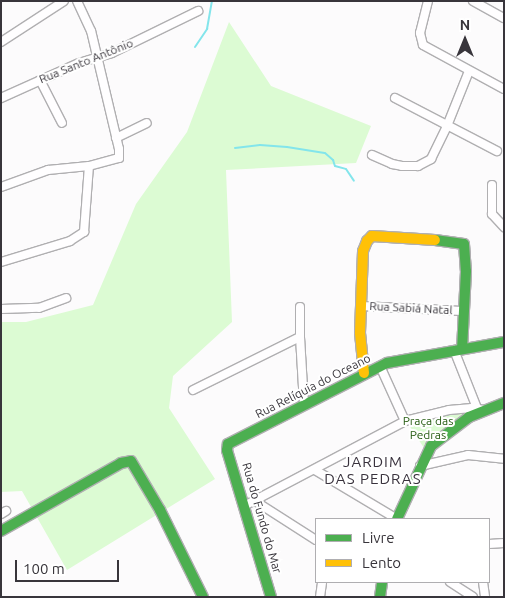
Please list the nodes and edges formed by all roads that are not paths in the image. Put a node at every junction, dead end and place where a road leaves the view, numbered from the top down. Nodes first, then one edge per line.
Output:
1 (64, 1) edge
2 (77, 1) edge
3 (428, 1) edge
4 (473, 1) edge
5 (504, 9) edge
6 (198, 11) dead end
7 (500, 16) edge
8 (1, 42) edge
9 (97, 57) junction
10 (468, 71) junction
11 (40, 80) junction
12 (504, 89) edge
13 (1, 98) edge
14 (395, 98) dead end
15 (62, 123) dead end
16 (147, 123) dead end
17 (447, 126) junction
18 (116, 138) junction
19 (497, 151) dead end
20 (372, 154) dead end
21 (89, 166) junction
22 (2, 184) edge
23 (492, 185) dead end
24 (504, 227) edge
25 (1, 262) edge
26 (66, 298) dead end
27 (361, 306) junction
28 (300, 307) dead end
29 (1, 309) edge
30 (462, 311) junction
31 (300, 337) junction
32 (504, 342) edge
33 (458, 349) junction
34 (380, 366) junction
35 (364, 373) junction
36 (193, 390) dead end
37 (504, 403) edge
38 (304, 405) junction
39 (481, 409) junction
40 (405, 421) junction
41 (227, 446) joint
42 (504, 459) edge
43 (420, 466) junction
44 (315, 470) junction
45 (255, 501) junction
46 (244, 506) junction
47 (395, 518) edge
48 (397, 518) edge
49 (1, 531) edge
50 (315, 539) edge
51 (504, 543) edge
52 (490, 544) edge
53 (322, 583) edge
54 (382, 583) edge
55 (453, 583) edge
56 (483, 583) edge
57 (203, 597) edge
58 (271, 597) edge
59 (320, 597) edge
60 (380, 597) edge
61 (473, 597) edge
62 (485, 597) edge

1 - 8 street
2 - 9 street
3 - 10 street
4 - 7 street
5 - 7 street
6 - 9 street, Rua Santo Antônio
9 - 11 street, Rua Santo Antônio
9 - 18 street
10 - 12 street
10 - 17 street
11 - 13 street, Rua Santo Antônio
11 - 15 street
14 - 17 street
16 - 18 street
17 - 19 street
17 - 20 street
18 - 21 street
21 - 22 street
21 - 25 street
23 - 24 street
26 - 29 street
27 - 30 street, Rua Sabiá Natal
27 - 30 street
27 - 35 street
28 - 31 street
30 - 33 street
31 - 36 street
31 - 38 street
32 - 33 street, Rua Relíquia do Oceano
33 - 34 street, Rua Relíquia do Oceano
33 - 39 street
34 - 35 street, Rua Relíquia do Oceano
34 - 40 street
35 - 38 street, Rua Relíquia do Oceano
37 - 39 street
38 - 41 street, Rua Relíquia do Oceano
39 - 40 street
39 - 43 street
40 - 44 street
41 - 46 street, Rua do Fundo do Mar
42 - 43 street
43 - 48 street
44 - 45 street
44 - 47 street
45 - 46 street
45 - 50 street
46 - 58 street, Rua do Fundo do Mar
49 - 57 street
51 - 52 street
53 - 59 street
54 - 60 street
55 - 61 street
56 - 62 street

